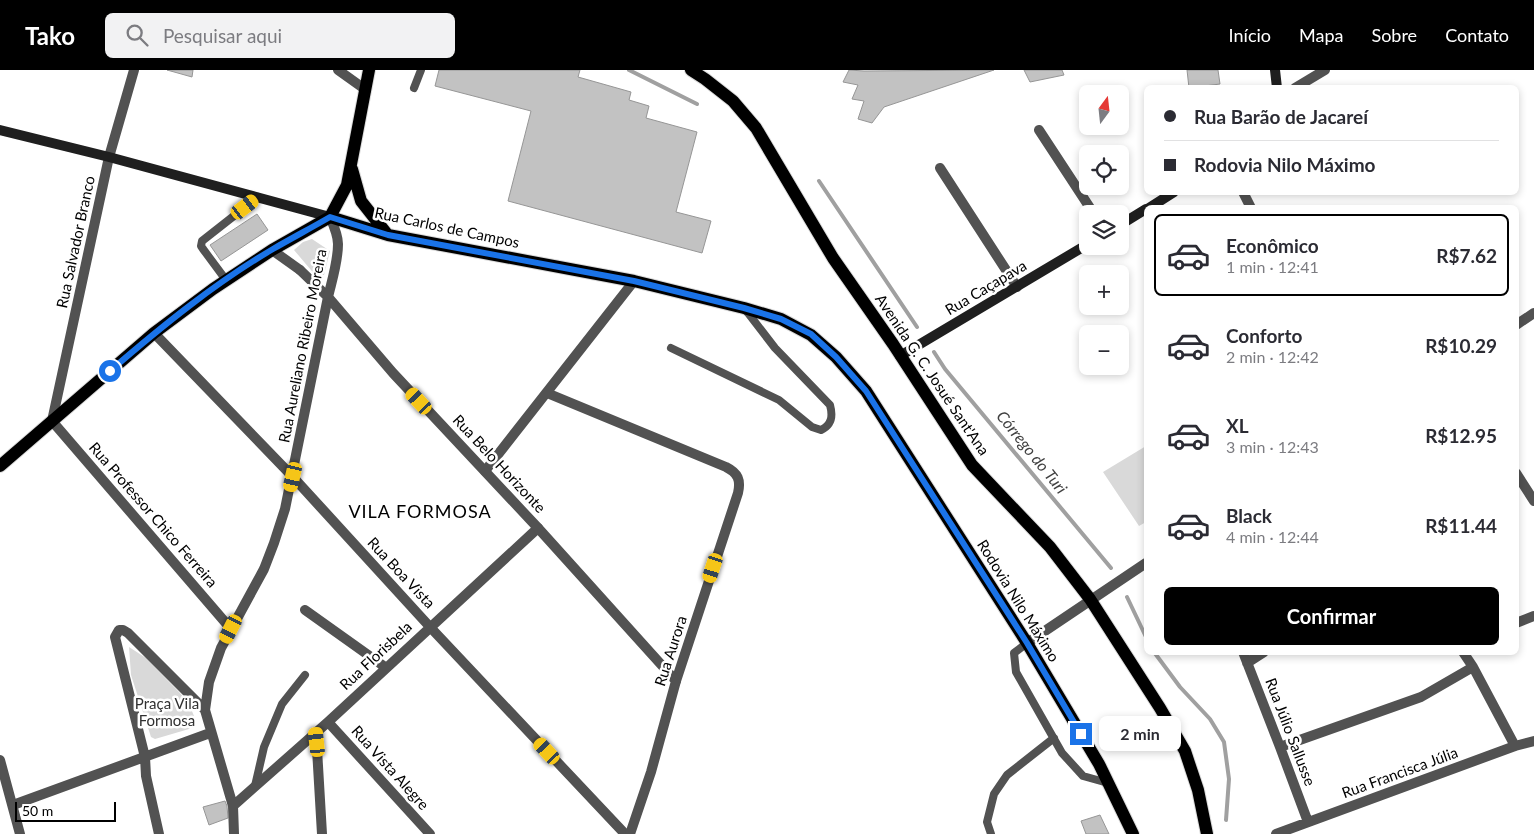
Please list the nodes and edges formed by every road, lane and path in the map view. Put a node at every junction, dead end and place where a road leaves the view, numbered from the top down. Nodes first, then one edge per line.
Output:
1 (134, 70) edge
2 (338, 70) edge
3 (369, 70) edge
4 (421, 70) edge
5 (691, 70) edge
6 (1275, 70) edge
7 (1325, 70) edge
8 (1277, 85) edge
9 (1300, 85) edge
10 (414, 88) dead end
11 (366, 90) junction
12 (0, 130) edge
13 (1039, 130) dead end
14 (109, 157) junction
15 (351, 164) junction
16 (940, 168) dead end
17 (1169, 195) edge
18 (258, 197) junction
19 (1088, 205) edge
20 (1152, 205) edge
21 (1144, 210) edge
22 (330, 217) junction
23 (1129, 219) edge
24 (388, 235) junction
25 (1079, 249) edge
26 (272, 250) junction
27 (226, 280) junction
28 (634, 281) junction
29 (1017, 287) junction
30 (328, 297) junction
31 (744, 308) junction
32 (1534, 313) edge
33 (1519, 323) edge
34 (154, 333) junction
35 (671, 348) dead end
36 (900, 356) junction
37 (866, 391) joint
38 (547, 392) junction
39 (52, 421) junction
40 (0, 466) edge
41 (485, 471) junction
42 (293, 477) junction
43 (1519, 478) edge
44 (1534, 501) edge
45 (538, 528) junction
46 (1144, 564) edge
47 (1090, 599) junction
48 (305, 610) dead end
49 (1534, 616) edge
50 (1519, 621) edge
51 (430, 626) junction
52 (231, 629) junction
53 (1027, 643) junction
54 (1244, 655) edge
55 (1259, 655) edge
56 (1465, 655) edge
57 (1247, 663) junction
58 (385, 667) junction
59 (1473, 667) junction
60 (305, 675) dead end
61 (676, 680) junction
62 (205, 710) junction
63 (328, 722) junction
64 (316, 732) junction
65 (210, 733) junction
66 (1054, 738) junction
67 (1534, 741) edge
68 (1515, 746) junction
69 (1280, 747) junction
70 (145, 757) junction
71 (0, 760) edge
72 (1108, 783) junction
73 (255, 786) junction
74 (13, 805) junction
75 (233, 806) junction
76 (1308, 822) junction
77 (20, 834) edge
78 (159, 834) edge
79 (234, 834) edge
80 (322, 834) edge
81 (430, 834) edge
82 (625, 834) edge
83 (630, 834) edge
84 (991, 834) edge
85 (1133, 834) edge
86 (1206, 834) edge
87 (1276, 834) edge

1 - 14 street, Rua Salvador Branco
2 - 11 street
3 - 11 main road
4 - 10 lane
5 - 36 main road, Avenida G. C. Josué Sant'Ana
6 - 8 main road
7 - 9 street
11 - 15 main road
12 - 14 main road, Rua Carlos de Campos
13 - 19 street
14 - 18 main road, Rua Carlos de Campos
14 - 39 street, Rua Salvador Branco
15 - 22 main road
15 - 24 main road
16 - 29 street
17 - 20 main road
18 - 22 main road, Rua Carlos de Campos
18 - 27 lane
21 - 23 main road
22 - 24 main road, Rua Carlos de Campos
22 - 26 main road
22 - 30 street, Rua Aureliano Ribeiro Moreira
24 - 28 main road, Rua Carlos de Campos
25 - 29 main road, Rua Caçapava
26 - 27 main road
26 - 30 street, Rua Belo Horizonte
27 - 34 main road
28 - 31 main road, Rua Carlos de Campos
28 - 38 street
29 - 36 main road, Rua Caçapava
30 - 41 street, Rua Belo Horizonte
30 - 42 street, Rua Aureliano Ribeiro Moreira
31 - 35 lane
31 - 37 main road, Rua Carlos de Campos
32 - 33 street
34 - 39 main road
34 - 42 street, Rua Boa Vista
36 - 47 main road, Avenida G. C. Josué Sant'Ana
37 - 53 main road, Rodovia Nilo Máximo
38 - 41 street
38 - 61 street, Rua Aurora
39 - 40 main road
39 - 52 street, Rua Professor Chico Ferreira
41 - 45 street, Rua Belo Horizonte
42 - 51 street, Rua Boa Vista
42 - 52 street, Rua Aureliano Ribeiro Moreira
43 - 44 street
45 - 51 street, Rua Florisbela
45 - 61 street, Rua Belo Horizonte
46 - 47 street
47 - 53 street
47 - 86 main road, Avenida G. C. Josué Sant'Ana
48 - 58 street
49 - 50 street
51 - 58 street, Rua Florisbela
51 - 82 street, Rua Boa Vista
52 - 62 street, Rua Aureliano Ribeiro Moreira
53 - 66 lane
53 - 72 main road, Rodovia Nilo Máximo
54 - 57 street, Rua Júlio Sallusse
55 - 57 street
56 - 59 street
57 - 69 street, Rua Júlio Sallusse
58 - 63 street, Rua Florisbela
59 - 68 street
59 - 69 street
60 - 73 lane
61 - 83 street, Rua Aurora
62 - 65 street, Rua Aureliano Ribeiro Moreira
62 - 70 street
63 - 64 street, Rua Florisbela
63 - 81 street, Rua Vista Alegre
64 - 73 street, Rua Florisbela
64 - 80 street
65 - 70 street
65 - 75 street, Rua Aureliano Ribeiro Moreira
66 - 72 lane
66 - 84 lane
67 - 68 street, Rua Francisca Júlia
68 - 76 street, Rua Francisca Júlia
69 - 76 street, Rua Júlio Sallusse
70 - 74 street
70 - 78 street
71 - 74 street
72 - 85 main road, Rodovia Nilo Máximo
73 - 75 street, Rua Florisbela
74 - 77 street
75 - 79 street, Rua Aureliano Ribeiro Moreira
76 - 87 street, Rua Francisca Júlia

